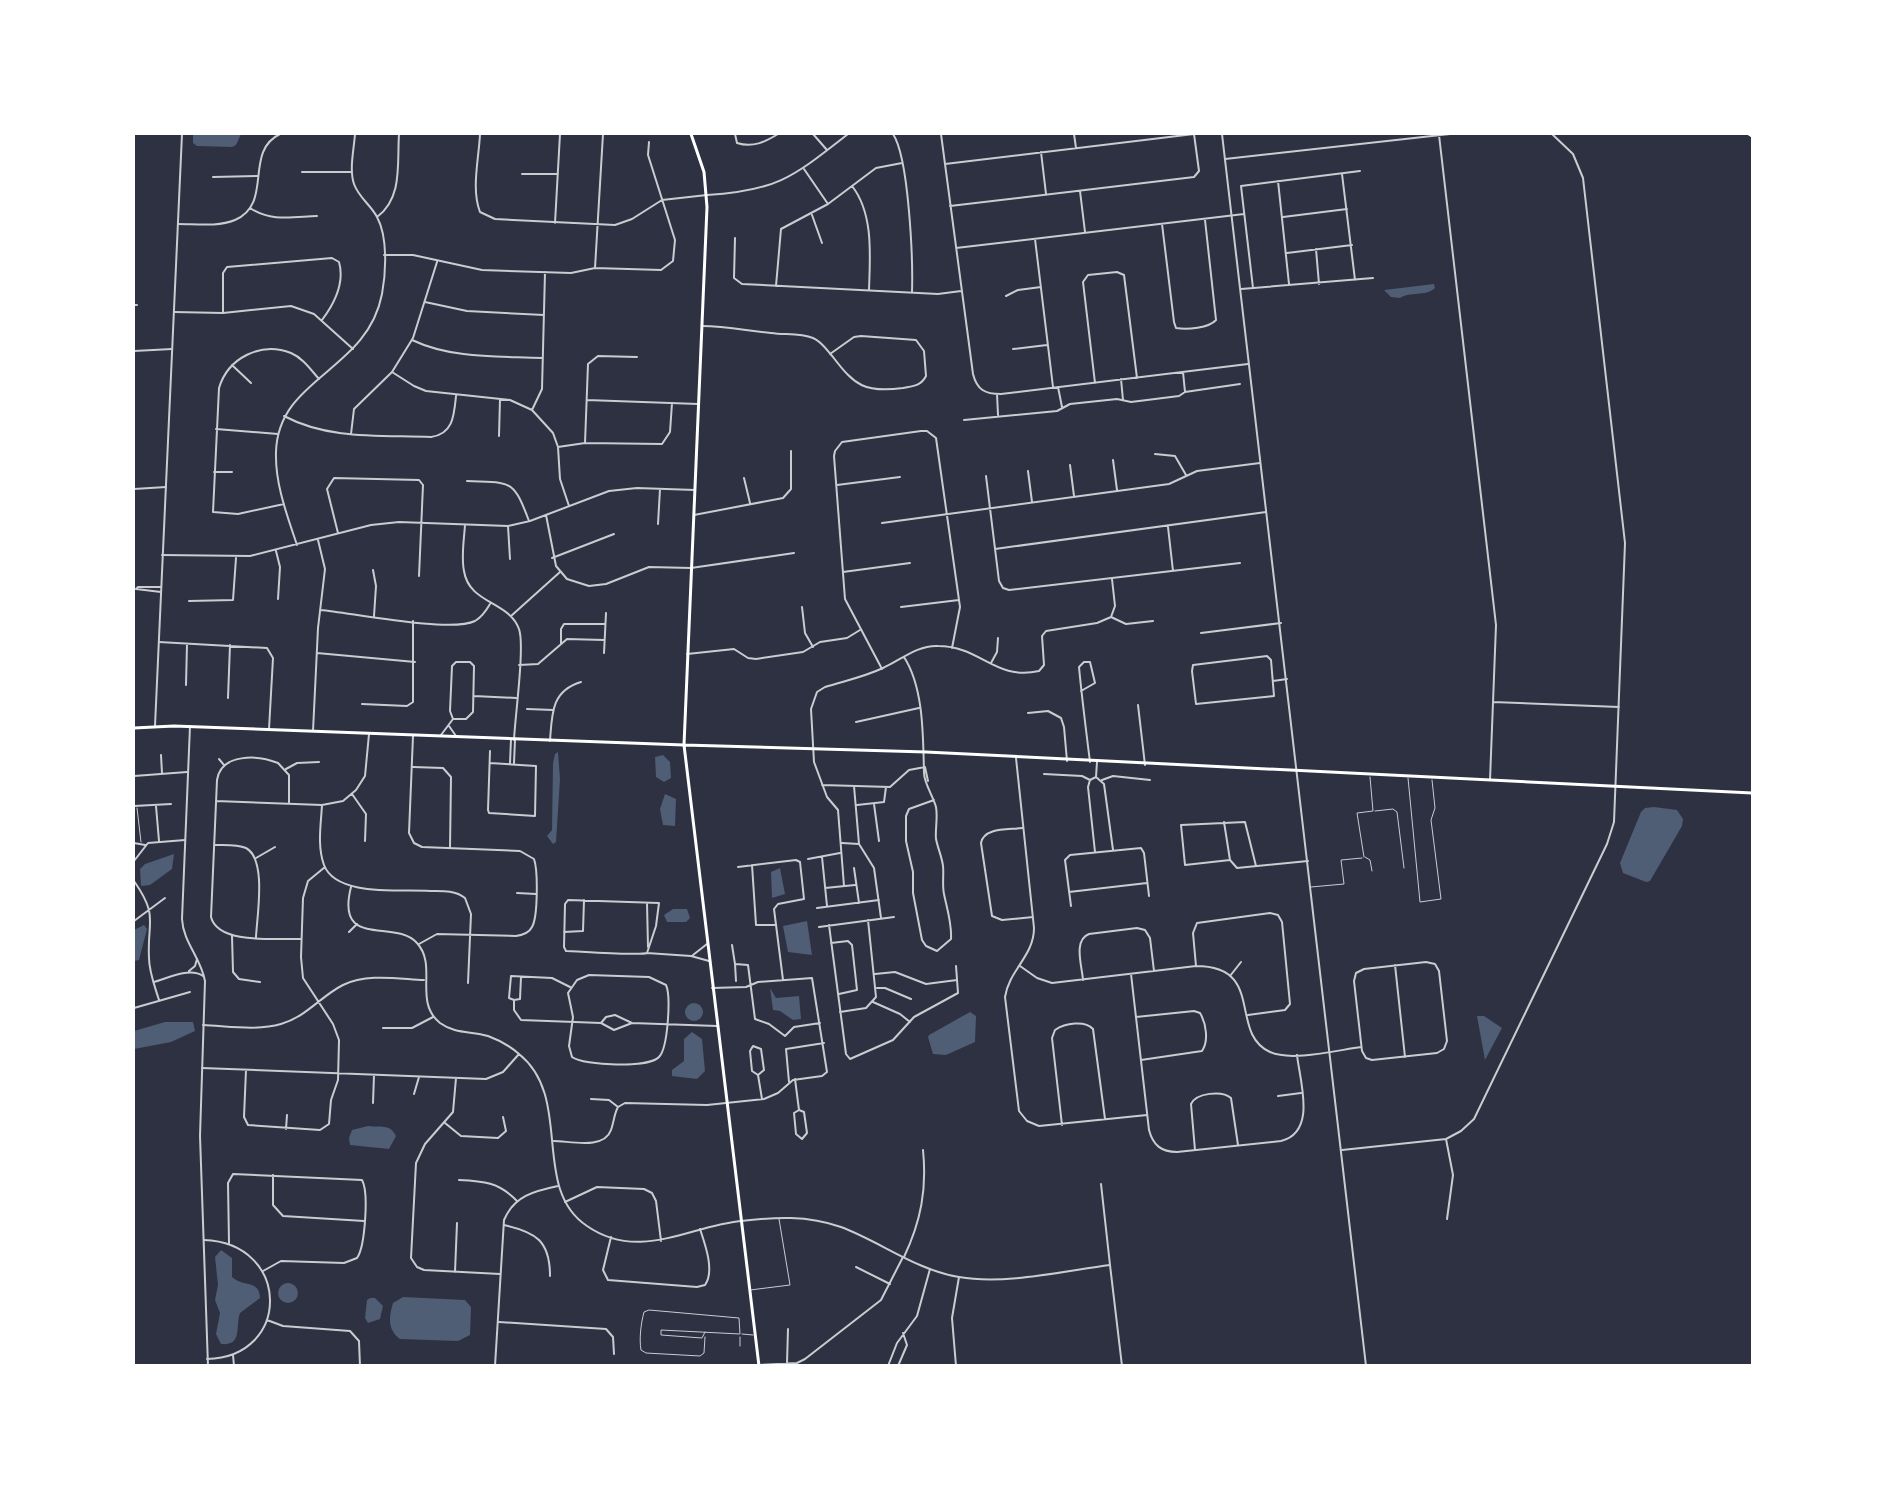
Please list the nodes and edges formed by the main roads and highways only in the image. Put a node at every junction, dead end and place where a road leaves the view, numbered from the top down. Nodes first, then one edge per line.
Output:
1 (691, 134) edge
2 (134, 728) edge
3 (684, 745) junction
4 (1752, 793) edge
5 (759, 1365) edge

1 - 3 main road
2 - 3 main road
3 - 4 main road
3 - 5 main road

